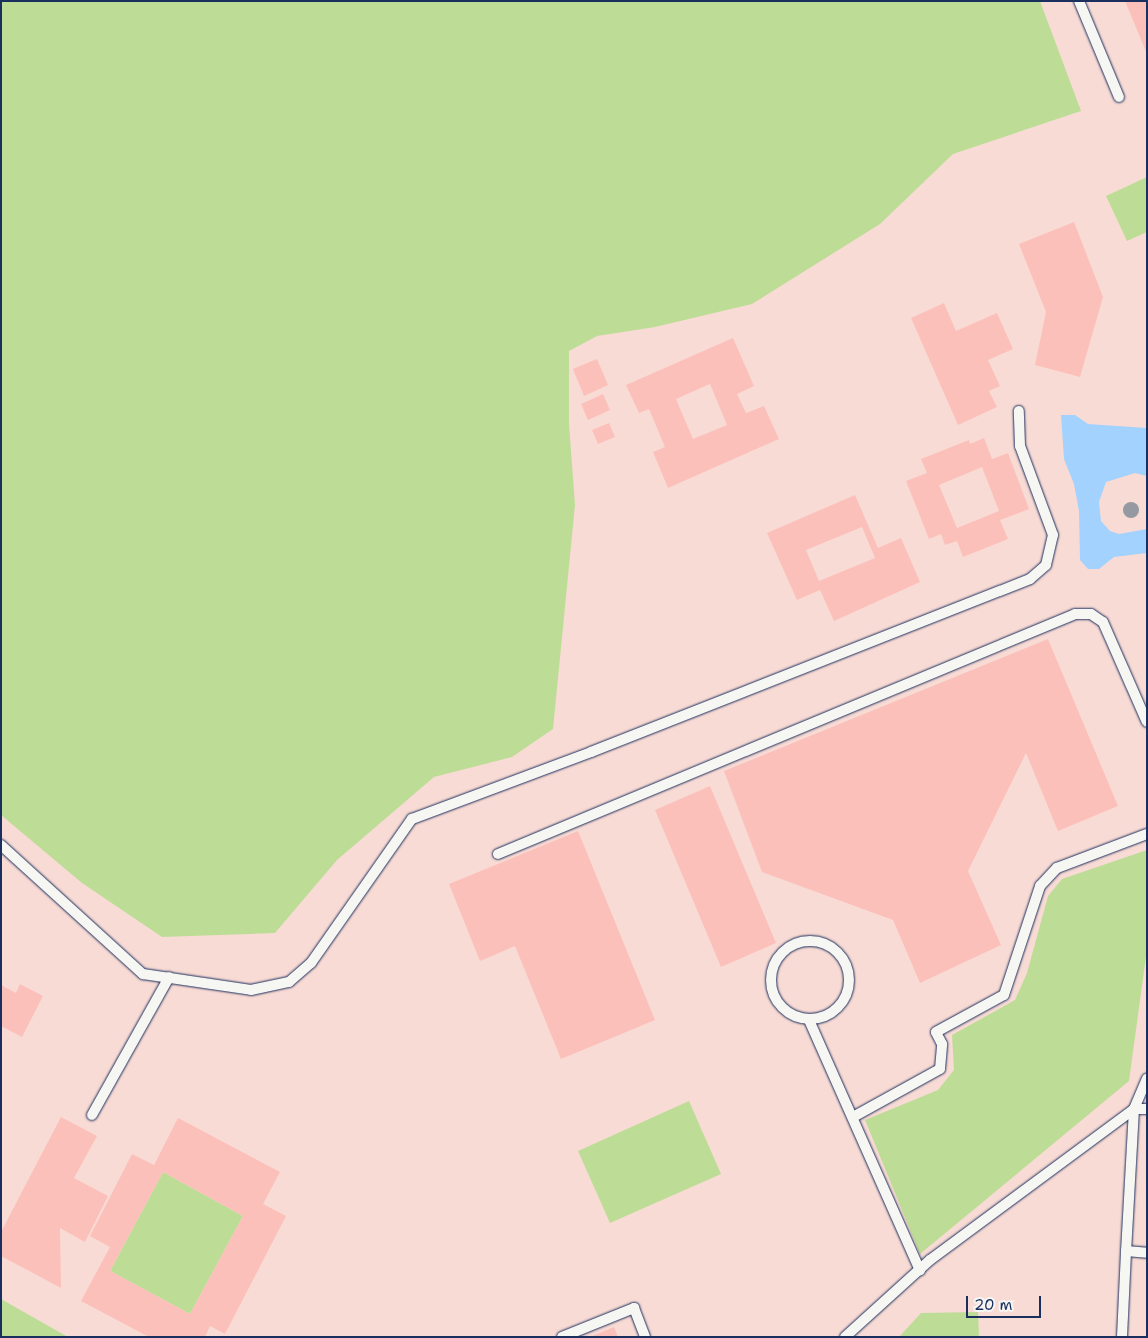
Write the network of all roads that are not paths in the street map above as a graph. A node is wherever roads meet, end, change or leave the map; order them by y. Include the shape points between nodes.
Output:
1 (1079, 1) edge
2 (1119, 97) dead end
3 (1019, 410) dead end
4 (1147, 722) edge
5 (1147, 834) edge
6 (1, 845) edge
7 (498, 854) dead end
8 (169, 977) junction
9 (809, 1020) junction
10 (1147, 1079) edge
11 (1134, 1109) junction
12 (1147, 1109) edge
13 (92, 1115) dead end
14 (853, 1117) junction
15 (1126, 1251) junction
16 (1147, 1253) edge
17 (920, 1270) junction
18 (562, 1337) edge
19 (645, 1337) edge
20 (845, 1337) edge
21 (1122, 1337) edge

1 - 2 lane
3 - 8 lane via 1020,446 1053,535 1046,565 1030,579 412,819 311,963 289,982 251,990
4 - 7 lane via 1103,622 1091,614 1075,614
5 - 14 lane via 1058,868 1040,886 1004,995 936,1032 942,1044 940,1069
6 - 8 lane via 143,974
8 - 13 lane
9 - 9 lane via 825,1017 836,1010 849,988 846,962 827,944 814,941 791,945 775,962 771,973 772,991 781,1007 790,1014
9 - 14 lane
10 - 11 lane
11 - 12 lane
11 - 15 lane
11 - 17 lane
14 - 17 lane
15 - 16 lane
15 - 21 lane
17 - 20 lane
18 - 19 lane via 634,1308

